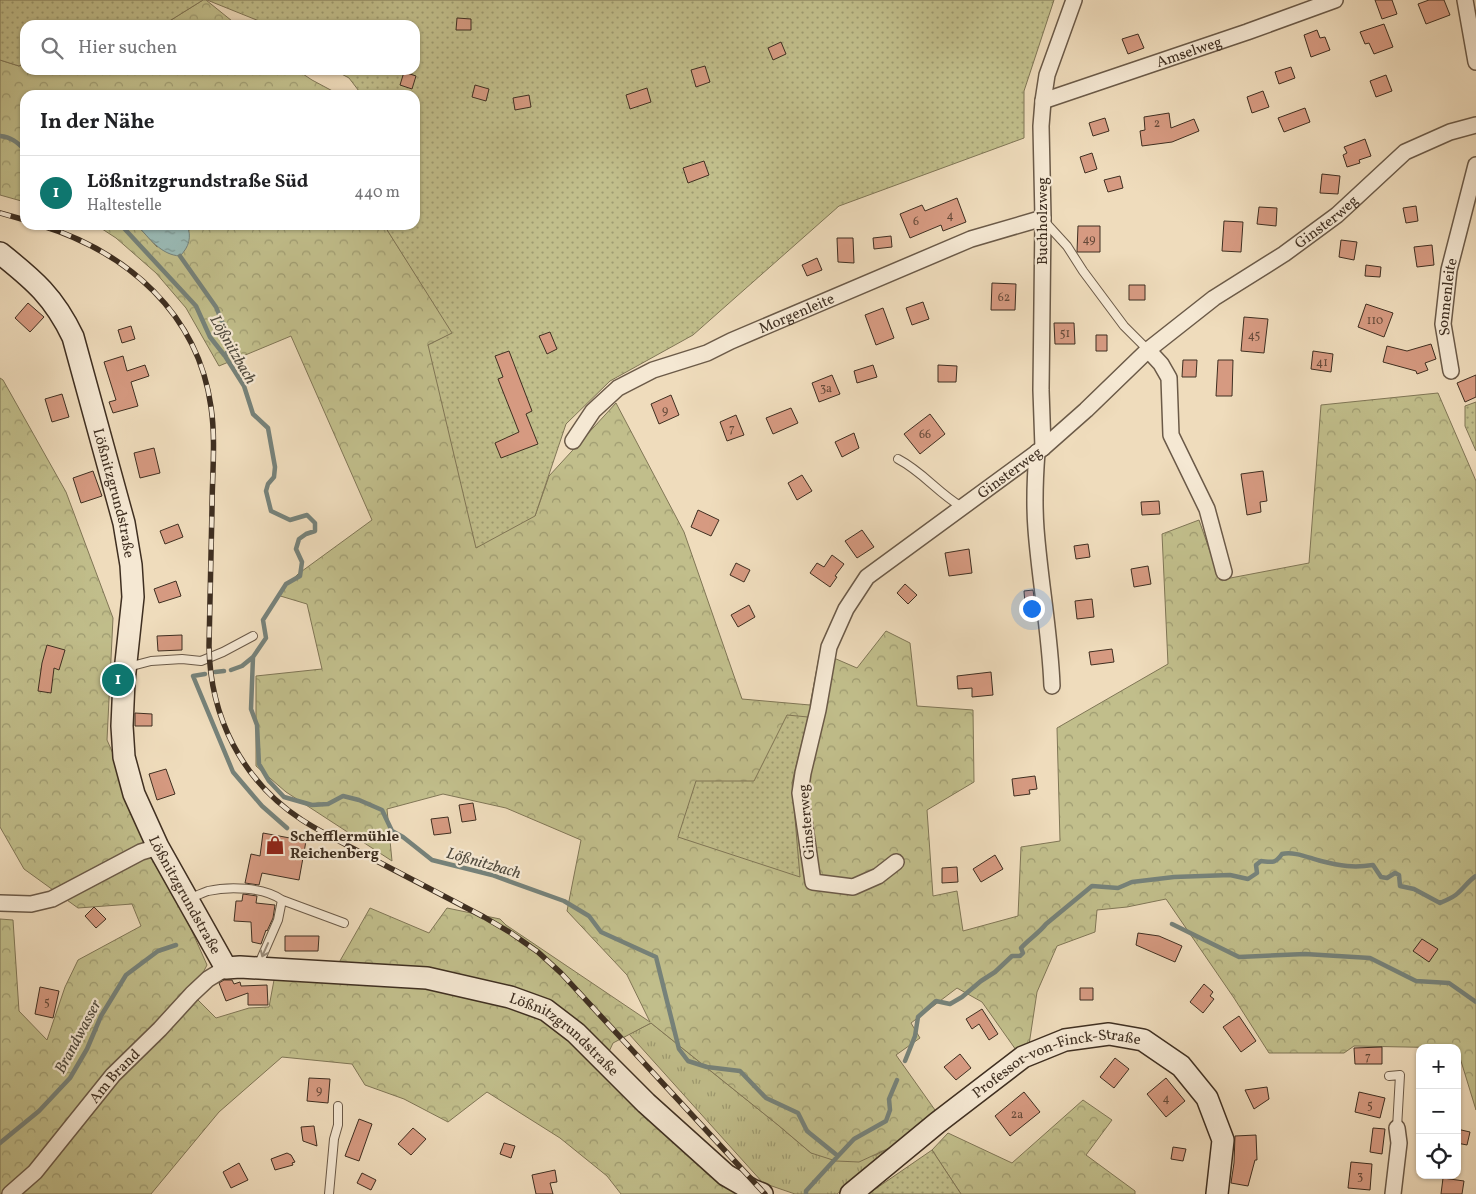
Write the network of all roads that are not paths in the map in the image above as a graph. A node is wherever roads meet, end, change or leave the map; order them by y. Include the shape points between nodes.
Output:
1 (1074, 0) edge
2 (1335, 0) edge
3 (1465, 0) edge
4 (1476, 62) edge
5 (1043, 101) junction
6 (1476, 125) edge
7 (1476, 165) edge
8 (1043, 218) junction
9 (0, 253) edge
10 (1148, 350) junction
11 (1451, 371) dead end
12 (573, 441) dead end
13 (1040, 450) junction
14 (898, 459) dead end
15 (962, 507) junction
16 (1224, 572) dead end
17 (253, 636) dead end
18 (126, 667) junction
19 (1052, 686) dead end
20 (158, 847) junction
21 (896, 862) dead end
22 (188, 899) junction
23 (282, 900) junction
24 (0, 904) edge
25 (344, 923) dead end
26 (226, 968) junction
27 (261, 969) junction
28 (1389, 1076) dead end
29 (338, 1106) dead end
30 (1397, 1128) joint
31 (10, 1194) edge
32 (330, 1194) edge
33 (762, 1194) edge
34 (851, 1194) edge
35 (1217, 1194) edge
36 (1393, 1194) edge

1 - 5 street, Buchholzweg via 1047,75
2 - 5 street, Amselweg
3 - 4 street
5 - 8 street, Buchholzweg
6 - 10 street, Ginsterweg via 1450,132 1405,152 1337,215 1284,254 1214,298
7 - 11 street, Sonnenleite via 1449,270 1443,324
8 - 10 lane via 1124,326
8 - 12 street, Morgenleite via 971,240 707,353 640,376 618,388 593,411
8 - 13 street, Buchholzweg
9 - 18 street, Lößnitzgrundstraße via 29,276 53,302 73,337 124,523 131,565 133,597
10 - 13 street, Ginsterweg
10 - 16 street via 1169,378 1171,435 1207,509
13 - 15 street, Ginsterweg
13 - 19 street, Buchholzweg via 1035,487 1036,528
14 - 15 lane
15 - 21 street, Ginsterweg via 867,577 846,609 828,647 818,710 802,773 800,793 812,882 853,887 878,876
17 - 18 lane via 201,661 151,661
18 - 20 street, Lößnitzgrundstraße via 122,726 124,757 134,794
20 - 22 street, Lößnitzgrundstraße
20 - 24 street via 141,852 52,899 31,904
22 - 23 lane via 209,891 232,889 265,891
22 - 26 street, Lößnitzgrundstraße
23 - 25 lane
23 -> 27 lane
26 - 27 street, Lößnitzgrundstraße
26 - 31 street, Am Brand via 192,994 113,1075 35,1172
27 - 33 street, Lößnitzgrundstraße via 427,978 510,997 546,1010 576,1033 646,1103 726,1175
28 - 30 lane via 1400,1075
29 - 32 lane
30 - 36 street via 1399,1143
34 - 35 street, Professor-von-Finck-Straße via 1023,1057 1065,1040 1110,1034 1143,1040 1181,1066 1207,1098 1223,1140

